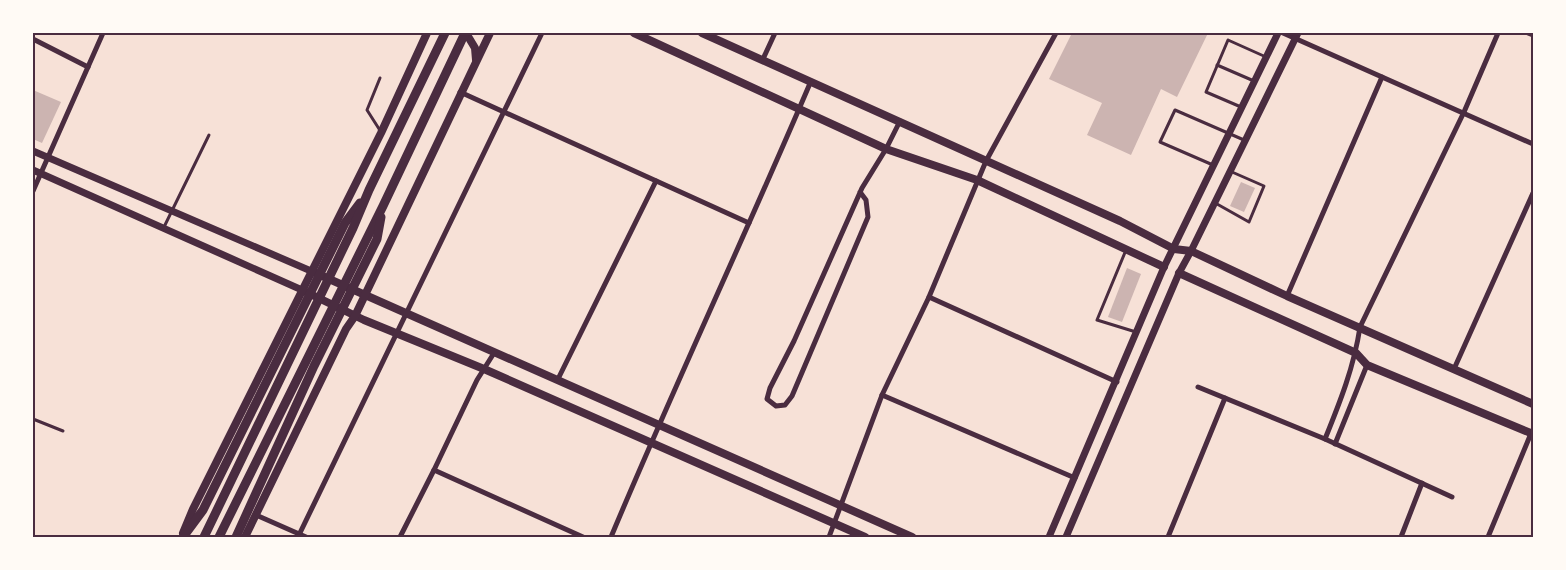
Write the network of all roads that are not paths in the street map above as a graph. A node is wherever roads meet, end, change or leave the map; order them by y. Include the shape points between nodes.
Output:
1 (104, 33) edge
2 (432, 33) edge
3 (445, 33) edge
4 (465, 33) edge
5 (490, 33) edge
6 (542, 33) edge
7 (634, 33) edge
8 (702, 33) edge
9 (775, 33) edge
10 (1056, 33) edge
11 (1278, 33) edge
12 (1283, 33) edge
13 (1498, 33) edge
14 (1528, 33) edge
15 (1533, 35) edge
16 (426, 36) edge
17 (1296, 36) edge
18 (33, 39) edge
19 (1266, 57) junction
20 (763, 59) junction
21 (477, 61) junction
22 (1217, 65) junction
23 (88, 67) junction
24 (1382, 76) junction
25 (380, 78) dead end
26 (811, 81) junction
27 (1254, 81) junction
28 (460, 92) junction
29 (1241, 107) junction
30 (799, 109) junction
31 (505, 112) junction
32 (1464, 112) junction
33 (900, 121) junction
34 (381, 133) junction
35 (1228, 134) junction
36 (209, 135) dead end
37 (1246, 140) junction
38 (1533, 144) edge
39 (886, 149) junction
40 (33, 151) edge
41 (47, 157) junction
42 (986, 161) junction
43 (1213, 165) junction
44 (33, 170) edge
45 (1230, 172) junction
46 (41, 174) junction
47 (977, 180) junction
48 (656, 181) junction
49 (369, 190) junction
50 (33, 191) edge
51 (860, 192) junction
52 (1533, 193) edge
53 (1215, 203) junction
54 (383, 206) junction
55 (173, 211) junction
56 (749, 223) junction
57 (163, 228) junction
58 (1127, 248) junction
59 (1174, 249) junction
60 (1191, 251) junction
61 (1164, 267) junction
62 (311, 271) junction
63 (1179, 273) junction
64 (302, 290) junction
65 (365, 295) junction
66 (1287, 296) junction
67 (929, 297) junction
68 (406, 314) junction
69 (355, 316) junction
70 (1360, 327) junction
71 (1137, 333) junction
72 (396, 334) junction
73 (494, 353) junction
74 (1356, 353) junction
75 (1367, 365) junction
76 (484, 369) junction
77 (1454, 369) junction
78 (558, 379) junction
79 (1117, 382) junction
80 (1198, 387) dead end
81 (882, 395) junction
82 (1225, 398) junction
83 (1533, 404) edge
84 (33, 419) edge
85 (659, 423) junction
86 (63, 432) dead end
87 (1532, 432) edge
88 (1325, 439) junction
89 (651, 442) junction
90 (1335, 444) junction
91 (434, 471) junction
92 (1075, 478) junction
93 (1422, 483) junction
94 (1452, 496) dead end
95 (842, 506) junction
96 (256, 515) junction
97 (834, 524) junction
98 (298, 535) edge
99 (182, 537) edge
100 (204, 537) edge
101 (219, 537) edge
102 (236, 537) edge
103 (245, 537) edge
104 (306, 537) edge
105 (399, 537) edge
106 (583, 537) edge
107 (611, 537) edge
108 (829, 537) edge
109 (865, 537) edge
110 (912, 537) edge
111 (1049, 537) edge
112 (1066, 537) edge
113 (1168, 537) edge
114 (1401, 537) edge
115 (1488, 537) edge

1 - 23 street
2 - 16 main road
3 - 49 highway
4 - 21 main road via 475,48
4 - 54 highway
5 - 21 main road
6 - 31 street
7 - 30 main road
8 - 20 main road
9 - 20 street
10 - 42 street
11 - 19 street
12 - 17 street
13 - 32 street
14 - 15 street
16 - 34 main road
17 - 24 street
17 - 37 street
18 - 23 street
19 - 22 lane via 1228,40
19 - 27 street
20 - 26 main road
21 - 28 main road
22 - 27 lane
22 - 29 lane via 1206,92
23 - 41 street
24 - 32 street
24 - 66 street
25 - 34 lane via 367,110
26 - 30 street
26 - 33 main road
27 - 29 street
28 - 31 street
28 - 65 main road
29 - 35 street
30 - 39 main road
30 - 56 street
31 - 48 street
31 - 68 street
32 - 38 street
32 - 70 street
33 - 39 street
33 - 42 main road
34 - 62 main road
35 - 37 lane
35 - 43 street
35 - 43 lane via 1175,110 1160,142
36 - 55 lane
37 - 45 street
39 - 47 main road
39 - 51 street
40 - 41 street
41 - 46 street
41 - 55 street
42 - 47 street
42 - 59 main road
43 - 59 street
44 - 46 street
45 - 53 street
45 - 53 lane via 1264,186 1249,222
46 - 50 street
46 - 57 street
47 - 58 main road
47 - 67 street
48 - 56 street
48 - 78 street
49 - 99 highway via 345,223 203,510
49 - 100 highway
51 - 51 street via 766,397 776,406 785,405 792,396 868,217 866,200
52 - 77 street
53 - 60 street
54 - 101 highway
54 - 102 highway via 376,240
55 - 57 lane
55 - 62 street
56 - 85 street
57 - 64 street
58 - 61 main road
58 - 71 lane via 1097,320
59 - 60 main road
59 - 61 street
60 - 63 street
60 - 66 main road
61 - 63 street
61 - 71 street
62 - 64 main road
62 - 65 main road
63 - 74 main road
63 - 112 street
64 - 69 main road
64 - 99 main road
65 - 68 main road
65 - 69 main road
66 - 70 main road
67 - 79 street
67 - 81 street
68 - 72 street
68 - 73 main road
69 - 72 main road
69 - 96 main road
70 - 74 street
70 - 77 main road
71 - 79 street
72 - 76 main road
72 - 98 street
73 - 76 street
73 - 78 main road
74 - 75 main road
74 - 88 street
75 - 87 main road
75 - 90 street
76 - 89 main road
76 - 91 street
77 - 83 main road
78 - 85 main road
79 - 92 street
80 - 82 street
81 - 92 street
81 - 95 street
82 - 88 street
82 - 113 street
84 - 86 lane
85 - 89 street
85 - 95 main road
87 - 115 street
88 - 90 street
89 - 97 main road
89 - 107 street
90 - 93 street
91 - 105 street
91 - 106 street
92 - 111 street
93 - 94 street
93 - 114 street
95 - 97 street
95 - 110 main road
96 - 98 street
96 - 103 main road
97 - 108 street
97 - 109 main road
98 - 104 street

